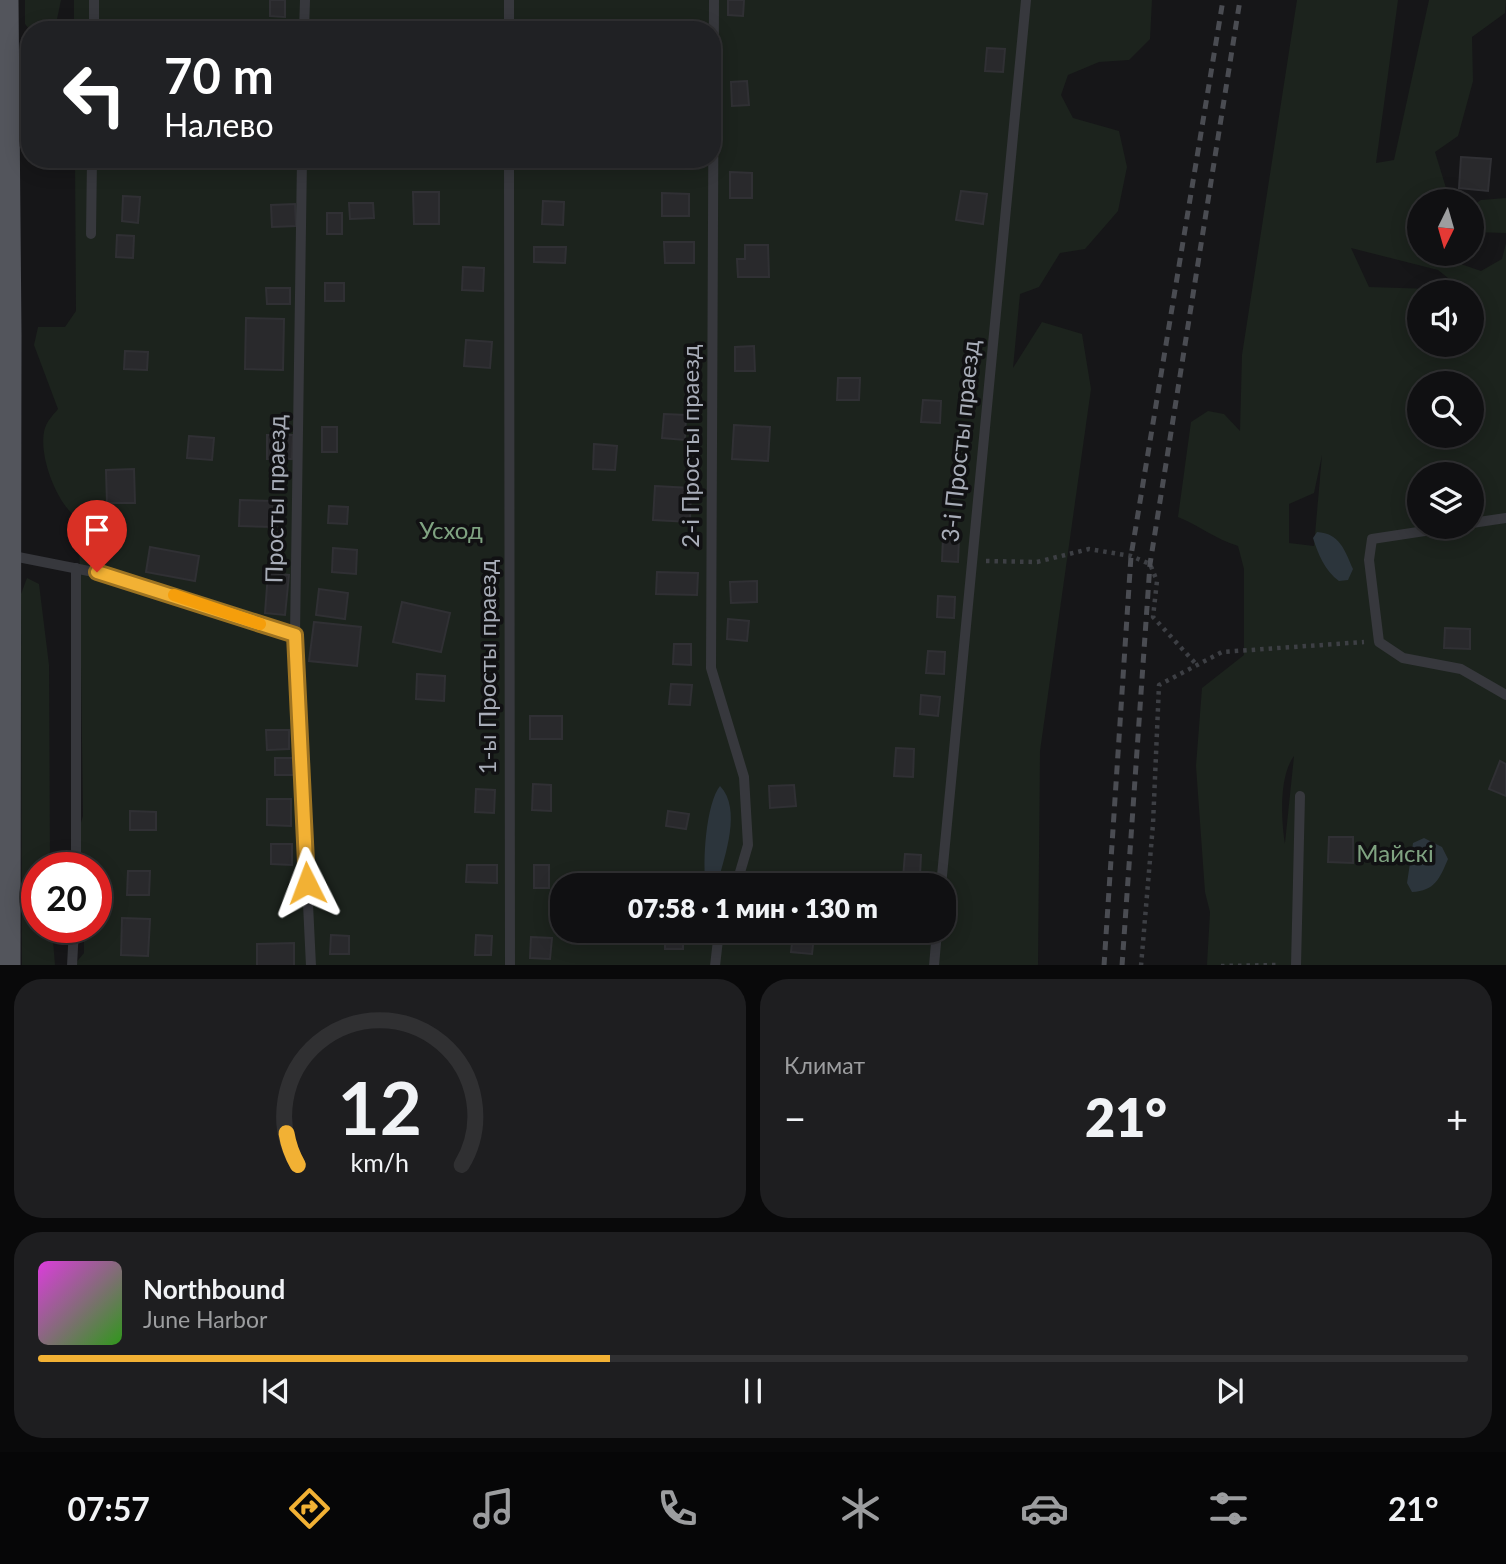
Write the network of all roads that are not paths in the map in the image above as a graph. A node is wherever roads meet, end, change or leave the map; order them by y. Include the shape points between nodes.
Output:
1 (2, 0) edge
2 (94, 0) edge
3 (305, 0) edge
4 (509, 0) edge
5 (714, 0) edge
6 (1026, 0) edge
7 (94, 21) edge
8 (304, 21) edge
9 (509, 21) edge
10 (714, 21) edge
11 (92, 168) edge
12 (302, 168) edge
13 (509, 168) edge
14 (713, 168) edge
15 (91, 234) dead end
16 (1506, 518) edge
17 (1484, 521) edge
18 (1407, 534) edge
19 (5, 554) junction
20 (76, 568) junction
21 (295, 635) junction
22 (1506, 695) edge
23 (1300, 796) dead end
24 (76, 852) edge
25 (740, 873) edge
26 (942, 873) edge
27 (73, 943) edge
28 (718, 943) edge
29 (936, 943) edge
30 (4, 965) edge
31 (72, 965) edge
32 (311, 965) edge
33 (510, 965) edge
34 (715, 965) edge
35 (934, 965) edge
36 (1298, 965) edge

1 - 19 main road
2 - 7 lane
3 - 8 lane
4 - 9 lane
5 - 10 lane, 2-і Просты праезд
6 - 26 lane, 3-і Просты праезд
11 - 15 lane
12 - 21 lane, Просты праезд
13 - 33 lane, 1-ы Просты праезд
14 - 25 lane, 2-і Просты праезд via 711,668 744,777 748,845
16 - 17 lane
18 - 22 lane via 1372,539 1369,559 1379,642 1402,658 1461,669
19 - 20 lane
19 - 30 main road
20 - 21 lane via 118,577
20 - 24 lane
21 - 32 lane, Просты праезд
23 - 36 lane
27 - 31 lane
28 - 34 lane
29 - 35 lane

